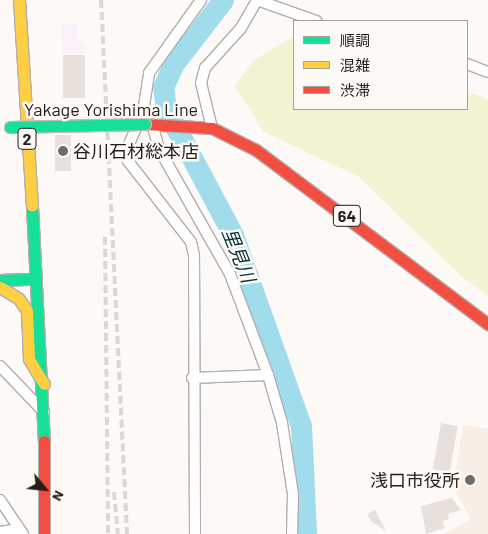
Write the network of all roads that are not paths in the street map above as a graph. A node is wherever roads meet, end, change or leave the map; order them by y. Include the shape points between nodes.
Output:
1 (19, 0) edge
2 (201, 0) edge
3 (313, 20) edge
4 (468, 64) edge
5 (488, 72) edge
6 (152, 124) junction
7 (5, 127) edge
8 (212, 128) junction
9 (35, 279) junction
10 (0, 280) edge
11 (0, 287) edge
12 (488, 324) edge
13 (0, 366) edge
14 (268, 375) junction
15 (192, 378) junction
16 (44, 385) junction
17 (46, 414) junction
18 (0, 500) edge
19 (21, 531) edge
20 (0, 532) edge
21 (44, 534) edge
22 (195, 534) edge
23 (292, 534) edge

1 - 9 main road, 2
2 - 15 street via 149,73 143,112 126,151 128,161 190,242
3 - 8 street via 258,0 241,28 204,68 201,83
4 - 5 street
6 - 7 main road, Yakage Yorishima Line / 64, bridge
6 - 8 main road, Yakage Yorishima Line / 64
6 - 14 street via 159,149 230,274
8 - 12 main road, Yakage Yorishima Line / 64 via 284,168
9 - 10 main road
9 - 16 main road, 2
11 - 16 main road via 19,299 27,311 30,358
13 - 17 street
14 - 15 street
14 - 23 street via 282,423 293,494
15 - 22 street
16 - 17 main road, 2
17 - 21 main road, 2
18 - 19 street
19 - 20 street

